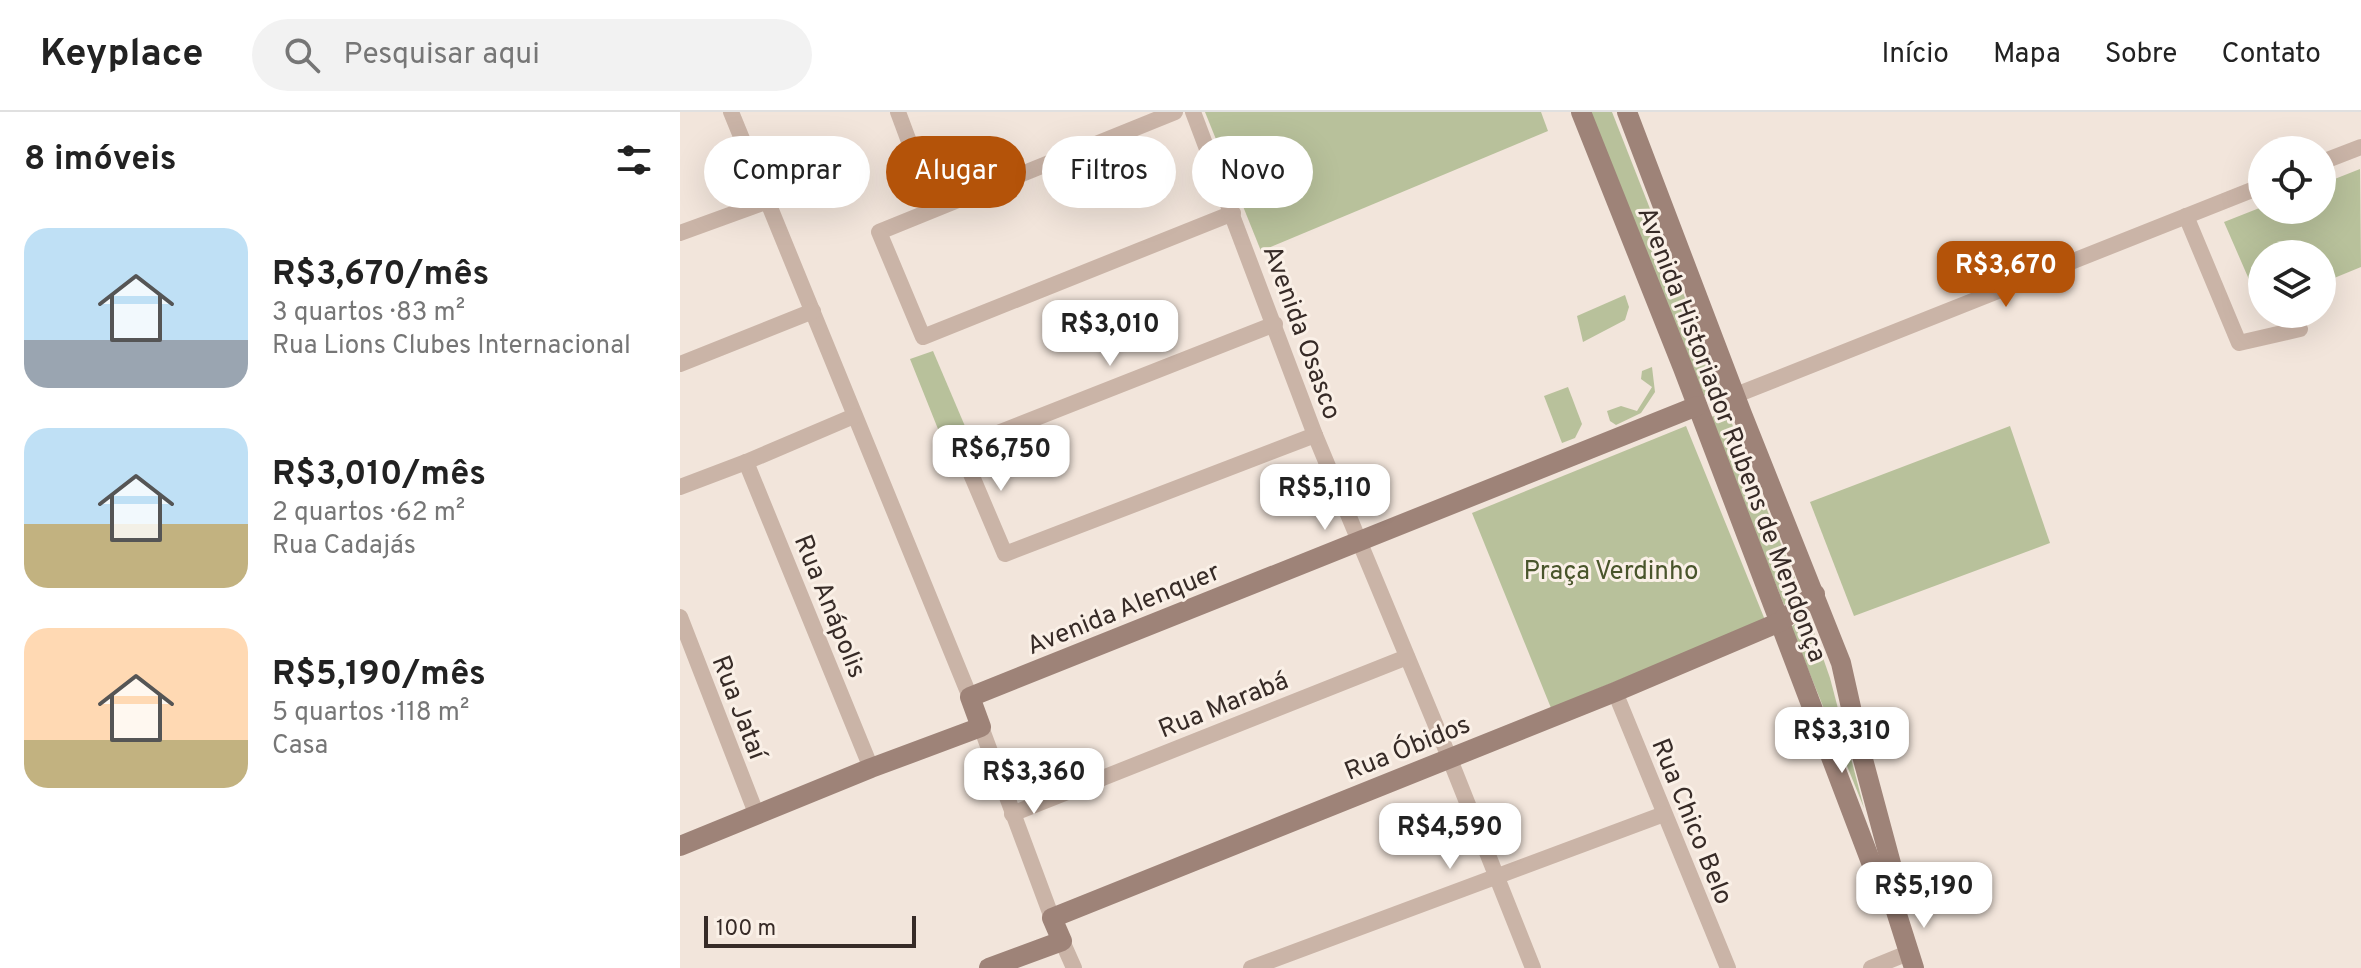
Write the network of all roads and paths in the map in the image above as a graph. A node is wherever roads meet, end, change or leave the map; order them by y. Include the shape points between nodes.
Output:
1 (731, 112) edge
2 (898, 112) edge
3 (1175, 112) edge
4 (1193, 112) edge
5 (1581, 112) edge
6 (1627, 112) edge
7 (741, 136) edge
8 (2361, 147) edge
9 (2336, 157) edge
10 (2248, 192) edge
11 (749, 208) edge
12 (771, 208) edge
13 (934, 209) junction
14 (1233, 213) junction
15 (2186, 216) junction
16 (680, 233) edge
17 (813, 311) junction
18 (1275, 324) junction
19 (2300, 329) dead end
20 (680, 364) edge
21 (1736, 395) junction
22 (1697, 406) junction
23 (854, 416) junction
24 (1315, 435) junction
25 (746, 462) junction
26 (680, 487) edge
27 (1358, 543) junction
28 (1815, 594) junction
29 (680, 617) edge
30 (1780, 622) junction
31 (1407, 657) junction
32 (1615, 692) junction
33 (970, 697) junction
34 (981, 727) junction
35 (1826, 749) junction
36 (1861, 752) junction
37 (1449, 757) junction
38 (871, 768) junction
39 (756, 813) junction
40 (1012, 814) junction
41 (1664, 814) junction
42 (680, 846) edge
43 (1496, 875) junction
44 (1894, 905) junction
45 (1052, 918) junction
46 (1062, 941) junction
47 (1911, 961) edge
48 (989, 968) edge
49 (1074, 968) edge
50 (1251, 968) edge
51 (1533, 968) edge
52 (1728, 968) edge
53 (1871, 968) edge

1 - 7 street
2 - 13 street
3 - 13 street
4 - 14 street, Avenida Osasco
5 - 22 street, Avenida Historiador Rubens de Mendonça
6 - 21 street, Avenida Historiador Rubens de Mendonça
8 - 9 street
10 - 15 street
11 - 16 street
12 - 17 street
13 - 14 street via 879,232 923,337
14 - 18 street, Avenida Osasco
15 - 19 street via 2239,343
15 - 21 street
17 - 20 street
17 - 23 street
18 - 24 street, Avenida Osasco
18 - 24 street via 960,448 1005,554
21 - 28 street, Avenida Historiador Rubens de Mendonça
22 - 27 street, Avenida Alenquer
22 - 30 street, Avenida Historiador Rubens de Mendonça
23 - 25 street
23 - 33 street
24 - 27 street, Avenida Osasco
25 - 26 street
25 - 38 street, Rua Anápolis
27 - 31 street, Avenida Osasco
27 - 33 street, Avenida Alenquer
28 - 30 street, Rua Óbidos
28 - 36 street, Avenida Historiador Rubens de Mendonça via 1841,663
29 - 39 street, Rua Jataí
30 - 32 street, Rua Óbidos
30 - 35 street, Avenida Historiador Rubens de Mendonça
31 - 37 street, Avenida Osasco
31 - 40 street, Rua Marabá
32 - 37 street, Rua Óbidos
32 - 41 street, Rua Chico Belo
33 - 34 street
34 - 38 street
34 - 40 street
35 - 36 street
35 - 44 street, Avenida Historiador Rubens de Mendonça via 1877,878
36 - 44 street, Avenida Historiador Rubens de Mendonça via 1893,871
37 - 43 street, Avenida Osasco
37 - 45 street, Rua Óbidos
38 - 39 street
39 - 42 street
40 - 45 street
41 - 43 street
41 - 52 street, Rua Chico Belo
43 - 50 street
43 - 51 street, Avenida Osasco
44 - 47 street, Avenida Historiador Rubens de Mendonça
45 - 46 street
46 - 48 street
46 - 49 street
47 - 53 street

